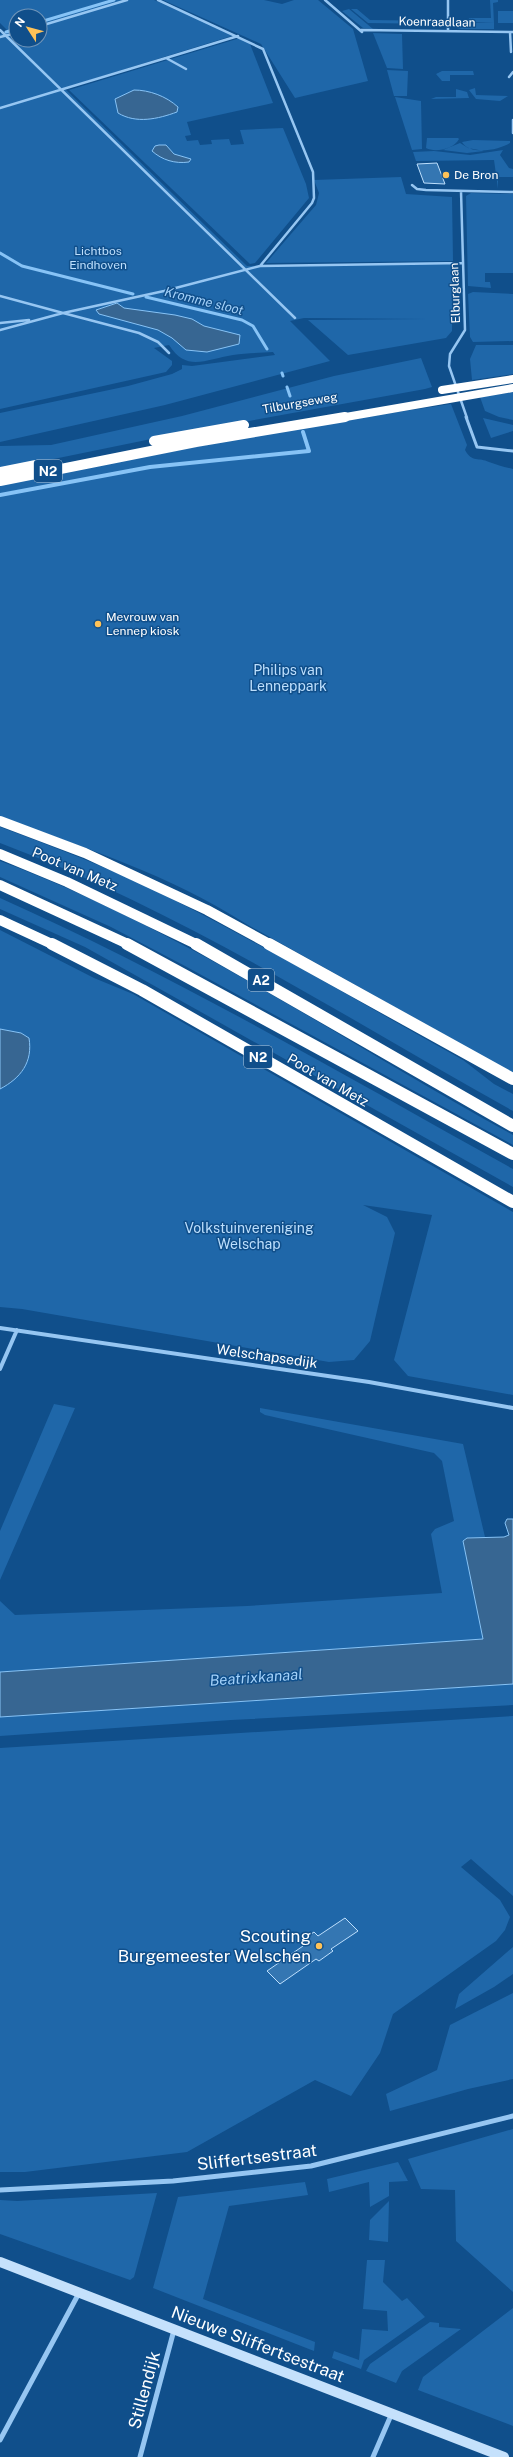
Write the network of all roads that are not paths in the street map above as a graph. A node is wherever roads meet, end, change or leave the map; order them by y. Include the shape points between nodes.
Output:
1 (127, 0) edge
2 (158, 0) edge
3 (325, 0) edge
4 (448, 0) edge
5 (48, 24) edge
6 (0, 30) edge
7 (448, 31) junction
8 (512, 32) edge
9 (6, 36) junction
10 (239, 36) junction
11 (0, 37) edge
12 (511, 52) dead end
13 (166, 58) junction
14 (186, 69) dead end
15 (513, 72) edge
16 (509, 77) dead end
17 (61, 90) junction
18 (0, 108) edge
19 (512, 120) edge
20 (513, 133) edge
21 (412, 185) dead end
22 (461, 191) junction
23 (513, 192) edge
24 (463, 263) junction
25 (260, 266) junction
26 (248, 270) junction
27 (0, 296) edge
28 (63, 313) junction
29 (45, 318) junction
30 (295, 318) dead end
31 (0, 323) edge
32 (0, 330) edge
33 (169, 353) dead end
34 (513, 379) edge
35 (492, 387) junction
36 (513, 388) edge
37 (436, 391) dead end
38 (298, 415) dead end
39 (513, 451) edge
40 (94, 457) junction
41 (0, 472) edge
42 (0, 481) edge
43 (0, 821) edge
44 (0, 854) edge
45 (0, 885) edge
46 (0, 920) edge
47 (513, 1079) edge
48 (513, 1126) edge
49 (513, 1154) edge
50 (513, 1202) edge
51 (0, 1328) edge
52 (17, 1330) junction
53 (0, 1369) edge
54 (513, 1408) edge
55 (513, 2116) edge
56 (0, 2190) edge
57 (0, 2262) edge
58 (79, 2293) junction
59 (174, 2330) junction
60 (392, 2413) junction
61 (0, 2440) edge
62 (140, 2457) edge
63 (373, 2457) edge
64 (504, 2457) edge

1 - 5 street
2 - 10 street
3 - 7 street, Koenraadlaan via 361,31
4 - 7 street
6 - 9 street
7 - 8 street, Koenraadlaan
8 - 12 street
9 - 11 street
9 - 17 street
10 - 13 street
10 - 25 street via 263,49 313,172 312,203
13 - 14 street
13 - 17 street
15 - 16 street
17 - 18 street
17 - 26 street
19 - 20 street
21 - 22 street via 417,189
22 - 23 street
22 - 24 street, Elburglaan
24 - 25 street
24 - 39 street, Elburglaan via 465,330 450,354 449,366 477,447
25 - 26 street
26 - 28 street
26 - 30 street
27 - 28 street
28 - 29 street
28 - 33 street via 139,333 158,342
29 - 31 street
29 - 32 street
34 - 35 highway, Tilburgseweg
35 - 36 highway, Tilburgseweg
35 - 37 highway, Tilburgseweg
35 - 40 highway, Tilburgseweg via 431,400
38 - 40 highway, Tilburgseweg
40 - 41 highway, N2
40 - 42 highway, N2
43 - 47 highway, Poot van Metz via 85,853 177,894
44 - 48 highway, Poot van Metz / A2 via 132,911 202,946
45 - 49 highway, Poot van Metz / A2 via 142,950
46 - 50 highway, Poot van Metz / N2 via 142,990
51 - 52 street, Welschapsedijk
52 - 53 street
52 - 54 street, Welschapsedijk via 369,1382
55 - 56 street, Sliffertsestraat via 311,2166 173,2181
57 - 58 street, Nieuwe Sliffertsestraat
58 - 59 street, Nieuwe Sliffertsestraat
58 - 61 street
59 - 60 street, Nieuwe Sliffertsestraat
59 - 62 street, Stillendijk
60 - 63 street
60 - 64 street, Nieuwe Sliffertsestraat

